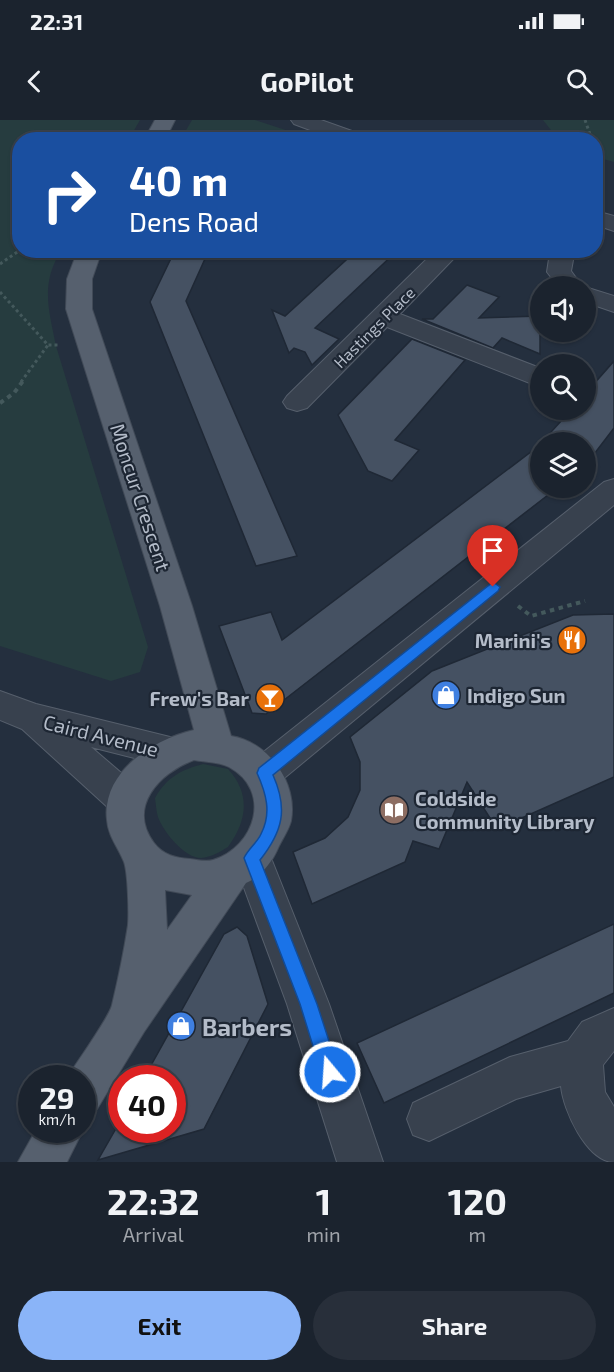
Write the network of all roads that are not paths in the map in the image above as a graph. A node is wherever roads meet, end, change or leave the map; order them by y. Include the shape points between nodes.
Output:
1 (301, 120) edge
2 (336, 132) edge
3 (85, 258) edge
4 (442, 258) edge
5 (562, 258) edge
6 (562, 276) edge
7 (385, 317) junction
8 (530, 374) edge
9 (297, 402) dead end
10 (614, 489) edge
11 (0, 705) edge
12 (33, 718) junction
13 (216, 745) junction
14 (170, 752) junction
15 (264, 773) junction
16 (127, 801) junction
17 (144, 859) junction
18 (242, 865) junction
19 (129, 1017) junction
20 (614, 1029) edge
21 (581, 1059) junction
22 (96, 1071) edge
23 (429, 1119) dead end
24 (53, 1143) edge
25 (614, 1143) edge
26 (41, 1162) edge
27 (360, 1162) edge

1 - 2 street
3 - 13 main road, Moncur Crescent via 81,265 79,309 176,606
4 - 7 street, Hastings Place
5 - 6 street via 559,272
7 - 8 street
7 - 9 street, Hastings Place
10 - 15 street
11 - 12 street, Caird Avenue
12 - 14 street, Caird Avenue
12 - 16 street, Caird Avenue
13 - 14 main road via 193,745
13 - 15 main road via 235,750
14 - 16 main road via 151,764 136,781
15 - 18 main road via 274,793 275,816 268,838
16 - 17 main road via 131,842
17 - 18 main road via 162,872 184,878 208,878
17 - 19 main road via 148,923
18 - 19 main road
18 - 27 street via 308,1004
19 - 22 main road
20 - 21 street via 597,1037
21 - 23 street via 510,1079
21 - 25 street via 584,1098
24 - 26 main road

